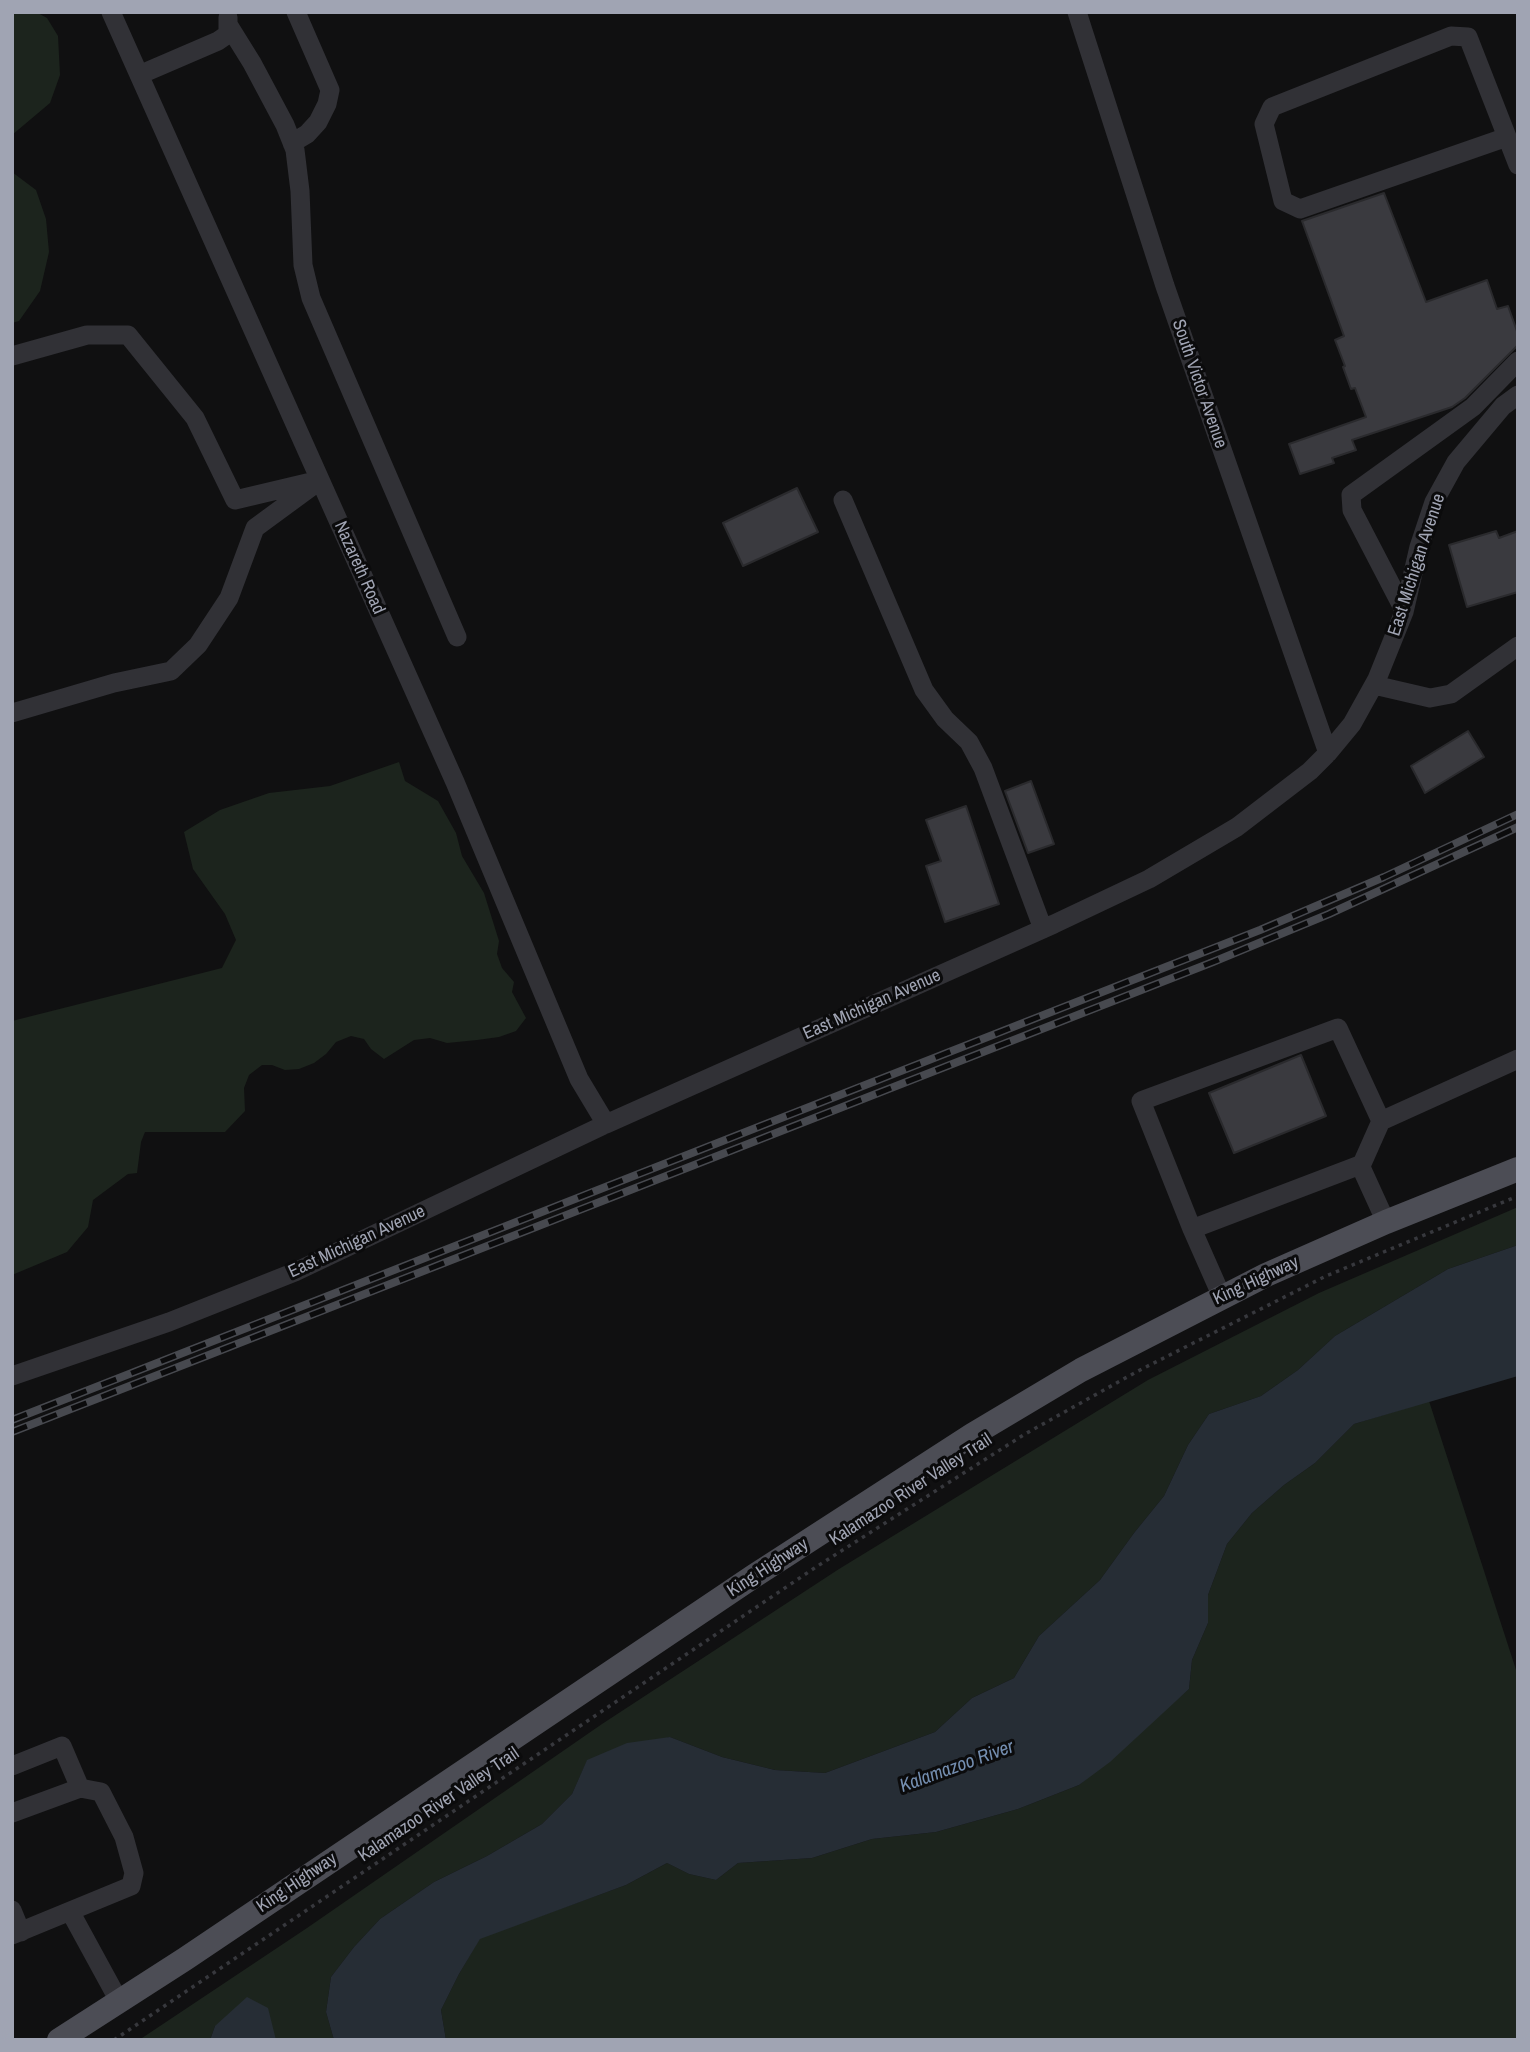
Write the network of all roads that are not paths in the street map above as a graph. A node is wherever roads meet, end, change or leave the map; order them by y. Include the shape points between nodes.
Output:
1 (111, 12) edge
2 (296, 12) edge
3 (1077, 12) edge
4 (228, 19) edge
5 (139, 75) junction
6 (1507, 137) junction
7 (292, 143) junction
8 (1518, 165) edge
9 (12, 356) edge
10 (1518, 361) edge
11 (1518, 395) edge
12 (319, 481) junction
13 (843, 500) dead end
14 (1404, 610) junction
15 (457, 637) dead end
16 (1518, 646) edge
17 (1374, 685) junction
18 (12, 713) edge
19 (1328, 753) junction
20 (1043, 929) junction
21 (1518, 1059) edge
22 (1381, 1121) junction
23 (606, 1124) junction
24 (1361, 1167) junction
25 (1518, 1168) edge
26 (1386, 1222) junction
27 (1192, 1229) junction
28 (1222, 1297) junction
29 (12, 1376) edge
30 (12, 1766) edge
31 (80, 1788) junction
32 (12, 1813) edge
33 (12, 1910) edge
34 (71, 1913) junction
35 (17, 1934) edge
36 (119, 2001) junction
37 (59, 2040) edge

1 - 5 street, Nazareth Road
2 - 7 street via 330,90 318,122
3 - 19 street, South Victor Avenue via 1165,286
4 - 5 street via 228,34 218,41
4 - 7 street
5 - 12 street, Nazareth Road
6 - 6 street via 1468,37 1451,36 1272,107 1264,124 1283,201 1300,209
6 - 8 street
7 - 15 street via 300,191 303,265 311,298
9 - 12 street via 87,335 128,335 195,418 235,500
10 - 14 street via 1473,407 1351,495 1352,510
11 - 14 street, East Michigan Avenue via 1503,406 1456,462 1434,502
12 - 18 street via 255,528 229,597 198,645 170,671
12 - 23 street, Nazareth Road via 455,782 579,1079
13 - 20 street via 924,690 969,741 983,768
14 - 17 street, East Michigan Avenue
16 - 17 street via 1451,694 1430,698
17 - 19 street, East Michigan Avenue via 1352,724
19 - 20 street, East Michigan Avenue via 1237,827 1149,879
20 - 23 street, East Michigan Avenue
21 - 22 street
22 - 24 street
22 - 27 street via 1338,1028 1141,1101
23 - 29 street, East Michigan Avenue via 295,1272
24 - 26 street
24 - 27 street
25 - 26 main road, King Highway
26 - 28 main road, King Highway
27 - 28 street
28 - 36 main road, King Highway via 1081,1370 949,1450
30 - 31 street via 62,1745
31 - 32 street
31 - 34 street via 101,1792 124,1837 134,1873 131,1886
33 - 35 street
34 - 35 street
34 - 36 street
36 - 37 main road, King Highway

